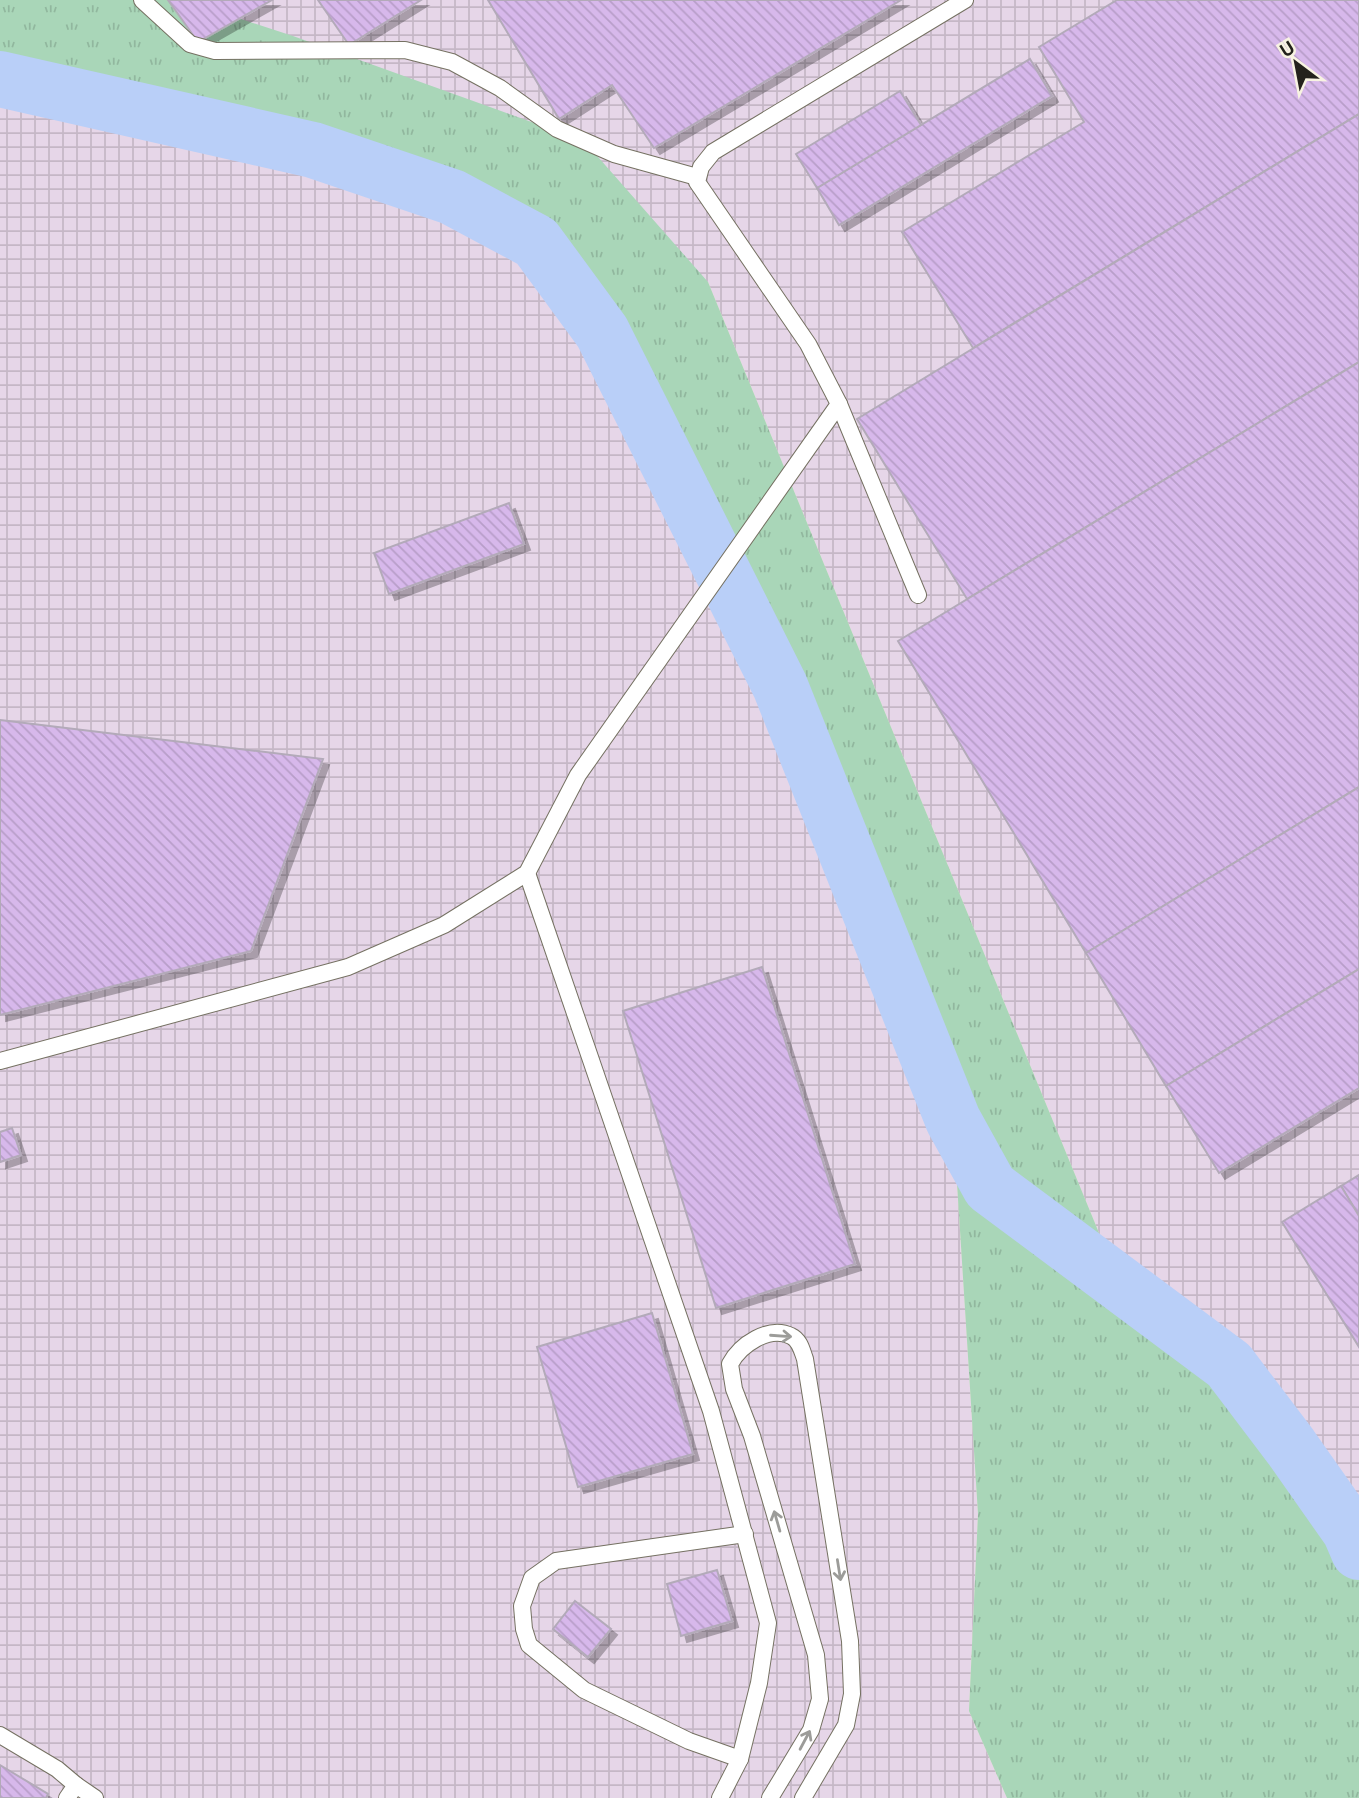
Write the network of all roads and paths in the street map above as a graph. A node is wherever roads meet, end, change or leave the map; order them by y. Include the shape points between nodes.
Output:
1 (142, 0) edge
2 (965, 0) edge
3 (697, 177) junction
4 (839, 404) junction
5 (918, 595) dead end
6 (527, 873) junction
7 (0, 1061) edge
8 (745, 1534) junction
9 (0, 1735) edge
10 (740, 1759) junction
11 (71, 1791) edge
12 (95, 1798) edge
13 (720, 1798) edge
14 (770, 1798) edge
15 (803, 1798) edge

1 - 3 lane via 190,44 215,51 405,50 452,62 500,88 557,129 614,154
2 - 3 lane via 713,152
3 - 4 lane via 808,344
4 - 5 lane
4 - 6 lane via 578,775
6 - 7 lane via 444,925 348,967
6 - 8 lane via 711,1411
8 - 10 lane via 768,1623
8 - 10 lane via 556,1561 532,1578 522,1606 529,1645 584,1690 689,1741
9 - 11 lane via 57,1769
10 - 13 lane
11 - 12 lane
14 -> 15 lane via 811,1730 820,1699 816,1655 730,1364 747,1344 778,1334 799,1341 805,1359 850,1641 852,1695 846,1725

